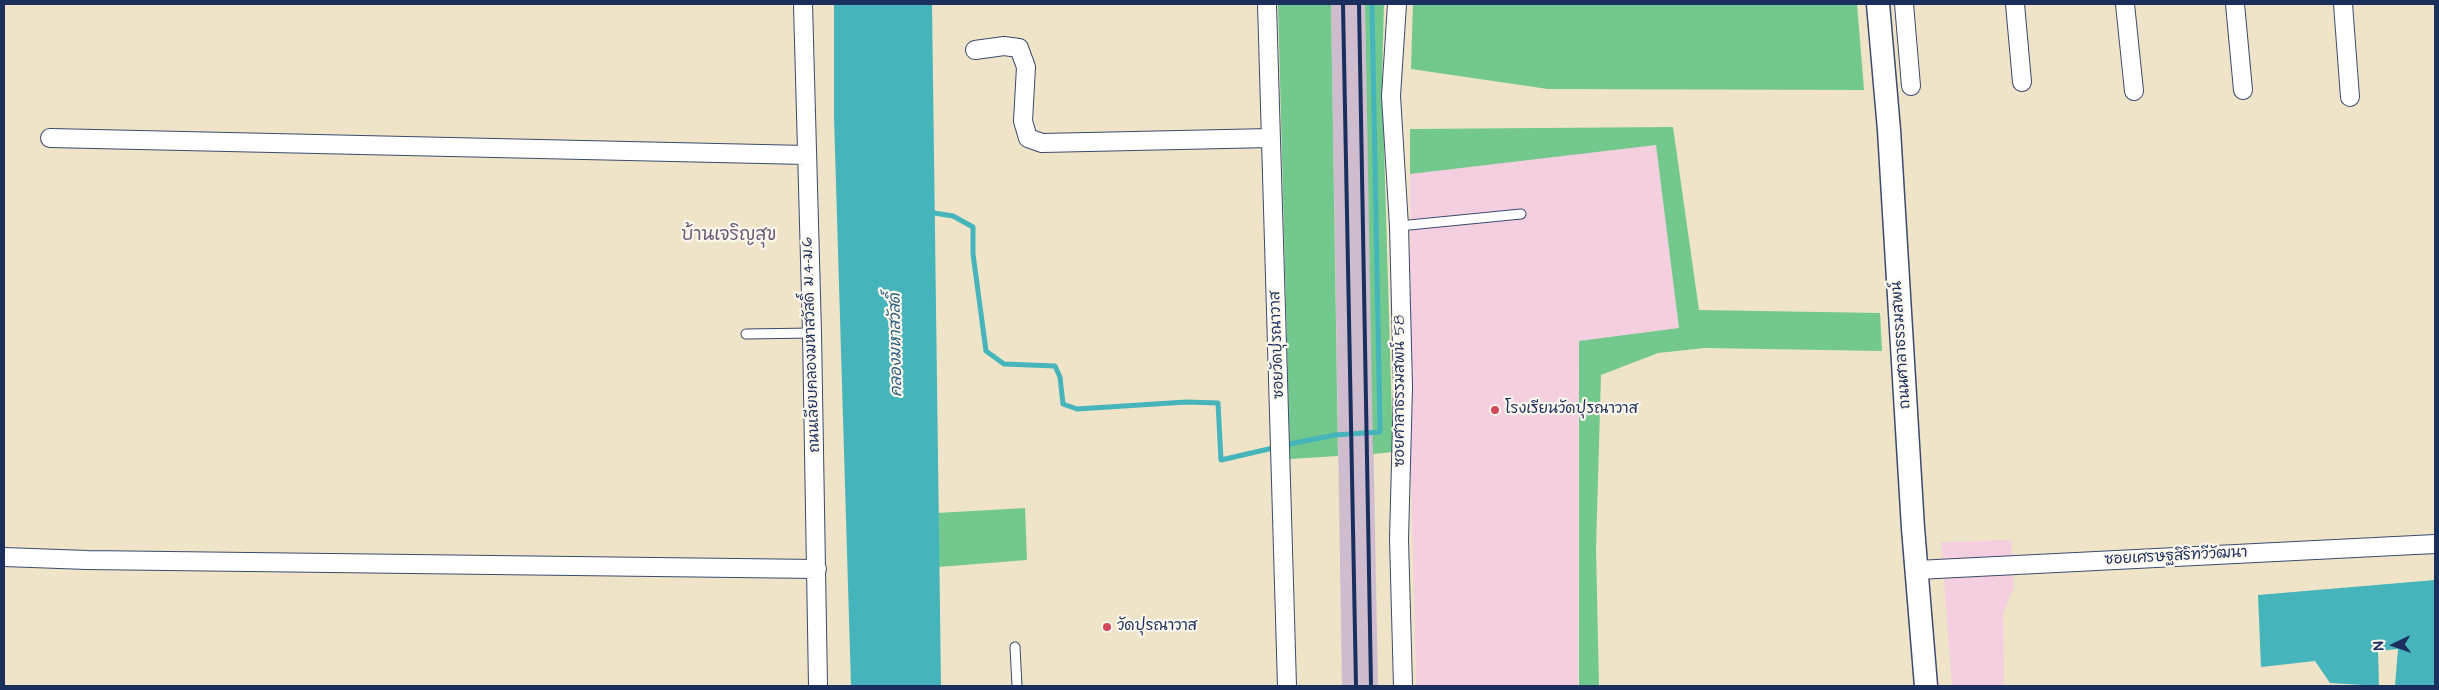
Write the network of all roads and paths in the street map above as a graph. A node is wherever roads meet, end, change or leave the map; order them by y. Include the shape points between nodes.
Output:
1 (803, 4) edge
2 (1268, 4) edge
3 (1397, 4) edge
4 (1878, 4) edge
5 (1904, 4) edge
6 (2015, 4) edge
7 (2125, 4) edge
8 (2235, 4) edge
9 (2342, 4) edge
10 (975, 50) dead end
11 (2022, 82) dead end
12 (1912, 86) dead end
13 (2244, 90) dead end
14 (2134, 91) dead end
15 (2350, 97) dead end
16 (50, 138) dead end
17 (1271, 138) junction
18 (806, 155) junction
19 (1521, 214) dead end
20 (1399, 226) junction
21 (812, 333) junction
22 (746, 334) dead end
23 (2435, 544) edge
24 (4, 557) edge
25 (817, 569) junction
26 (1916, 570) junction
27 (1015, 647) dead end
28 (818, 686) edge
29 (1017, 686) edge
30 (1288, 686) edge
31 (1403, 686) edge
32 (1926, 686) edge

1 - 18 street, ถนนเลียบคลองมหาสวัสดิ์ ม.4-ม.6
2 - 17 street, ซอยวัดปุรณาวาส
3 - 20 street, ซอยศาลาธรรมสพน์ 58 via 1391,96
4 - 26 street, ถนนศาลาธรรมสพน์ via 1889,130
5 - 12 street
6 - 11 street
7 - 14 street
8 - 13 street
9 - 15 street
10 - 17 street via 1004,46 1020,48 1026,67 1023,121 1028,138 1042,143
16 - 18 street
17 - 30 street, ซอยวัดปุรณาวาส
18 - 21 street, ถนนเลียบคลองมหาสวัสดิ์ ม.4-ม.6
19 - 20 lane
20 - 31 street, ซอยศาลาธรรมสพน์ 58 via 1403,387 1399,539
21 - 22 lane
21 - 25 street, ถนนเลียบคลองมหาสวัสดิ์ ม.4-ม.6
23 - 26 street, ซอยเศรษฐสิริทวีวัฒนา
24 - 25 street
25 - 28 street, ถนนเลียบคลองมหาสวัสดิ์ ม.4-ม.6
26 - 32 street, ถนนศาลาธรรมสพน์
27 - 29 lane

